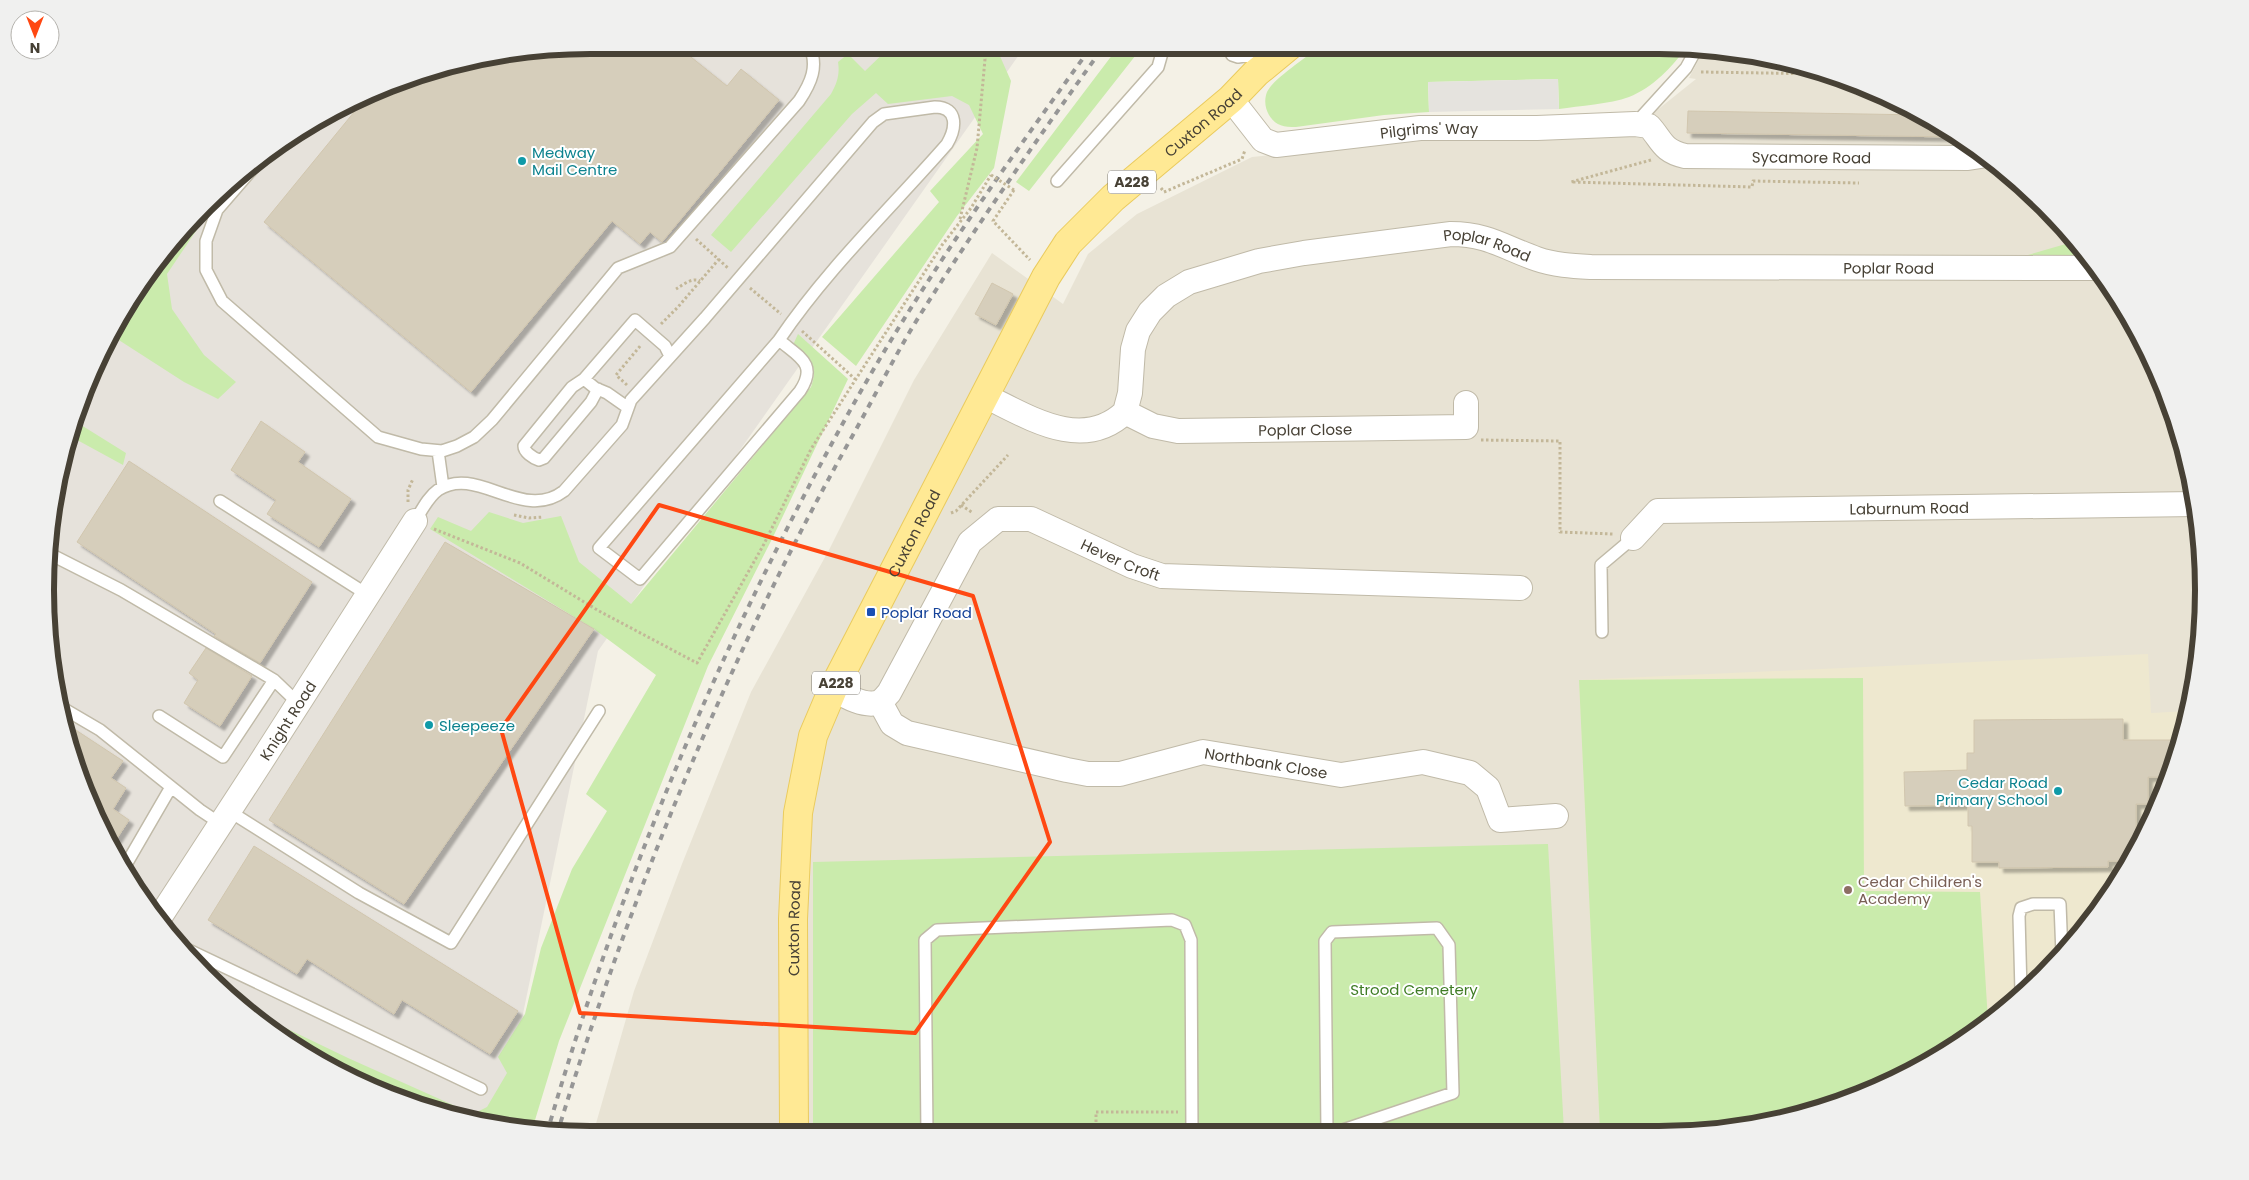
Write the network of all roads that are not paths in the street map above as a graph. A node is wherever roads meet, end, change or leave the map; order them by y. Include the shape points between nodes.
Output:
1 (813, 54) edge
2 (1162, 54) edge
3 (1232, 54) edge
4 (1283, 54) edge
5 (1693, 55) edge
6 (1252, 58) edge
7 (1230, 99) junction
8 (1642, 125) junction
9 (1974, 157) edge
10 (1057, 182) dead end
11 (239, 185) edge
12 (2087, 268) edge
13 (779, 340) junction
14 (670, 356) junction
15 (584, 379) junction
16 (598, 389) junction
17 (985, 396) junction
18 (1466, 402) dead end
19 (627, 407) junction
20 (1124, 412) junction
21 (438, 451) junction
22 (444, 487) junction
23 (220, 501) dead end
24 (2188, 504) edge
25 (415, 521) joint
26 (1633, 538) joint
27 (55, 557) edge
28 (1520, 588) dead end
29 (368, 595) junction
30 (1602, 632) dead end
31 (274, 680) junction
32 (833, 690) junction
33 (880, 702) junction
34 (298, 703) junction
35 (68, 711) edge
36 (599, 711) dead end
37 (159, 716) dead end
38 (171, 787) junction
39 (1556, 816) dead end
40 (225, 818) junction
41 (128, 861) edge
42 (163, 913) edge
43 (2062, 944) edge
44 (196, 954) edge
45 (2021, 985) edge
46 (481, 1089) dead end
47 (794, 1126) edge
48 (927, 1126) edge
49 (1192, 1126) edge
50 (1328, 1126) edge
51 (1357, 1126) edge

1 - 21 lane via 812,82 799,101 670,247 618,268 492,420 474,437
2 - 10 lane via 1158,67
3 - 6 lane
4 - 6 main road, Cuxton Road / A228
5 - 8 lane
6 - 7 main road, Cuxton Road / A228
7 - 8 street, Pilgrims' Way via 1264,140 1276,145 1420,128
7 - 17 main road, Cuxton Road / A228 via 1113,198 1068,243 1046,277
8 - 9 street, Sycamore Road via 1668,149 1685,156
11 - 21 lane via 217,210 206,241 206,270 222,301 378,437
12 - 20 street, Poplar Road via 1591,267 1537,259 1469,234 1304,253 1215,273 1189,282 1166,296 1138,331 1133,349 1130,393
13 - 13 lane via 599,548 640,579 808,380 808,368
13 - 14 lane via 860,240 947,144 955,127 948,112 935,107 876,118
14 - 15 lane via 665,346 635,320
14 - 19 lane
15 - 16 lane
15 - 16 lane via 572,388 524,446 534,458 544,458
16 - 19 lane
17 - 20 street via 1064,431 1100,426
17 - 32 main road, Cuxton Road / A228
18 - 20 street, Poplar Close via 1466,427 1178,431 1153,426
19 - 22 lane via 622,425 568,488 552,498 530,502 469,484
21 - 22 lane
22 - 25 lane via 432,496
23 - 29 lane
24 - 26 street, Laburnum Road via 1658,511
25 - 29 street, Knight Road
26 - 30 lane via 1601,565
27 - 31 lane via 121,590
28 - 33 street, Hever Croft via 1162,576 1132,566 1031,519 998,519 970,542 889,693
29 - 34 street, Knight Road
31 - 34 lane
31 - 37 lane via 223,756
32 - 33 street via 858,701
32 - 47 main road, Cuxton Road / A228 via 813,736 798,813 793,919
33 - 39 street, Northbank Close via 892,724 907,733 1088,774 1120,774 1203,752 1341,775 1423,762 1470,773 1488,788 1500,820
34 - 40 street, Knight Road
35 - 38 lane via 100,730
36 - 40 lane via 452,943
38 - 40 lane
38 - 41 lane
40 - 42 street, Knight Road
43 - 45 lane via 2060,904 2033,904 2021,908
44 - 46 lane
48 - 49 lane via 925,940 937,930 1172,920 1185,925 1191,940
50 - 51 lane via 1325,941 1332,932 1437,928 1449,945 1453,1092

